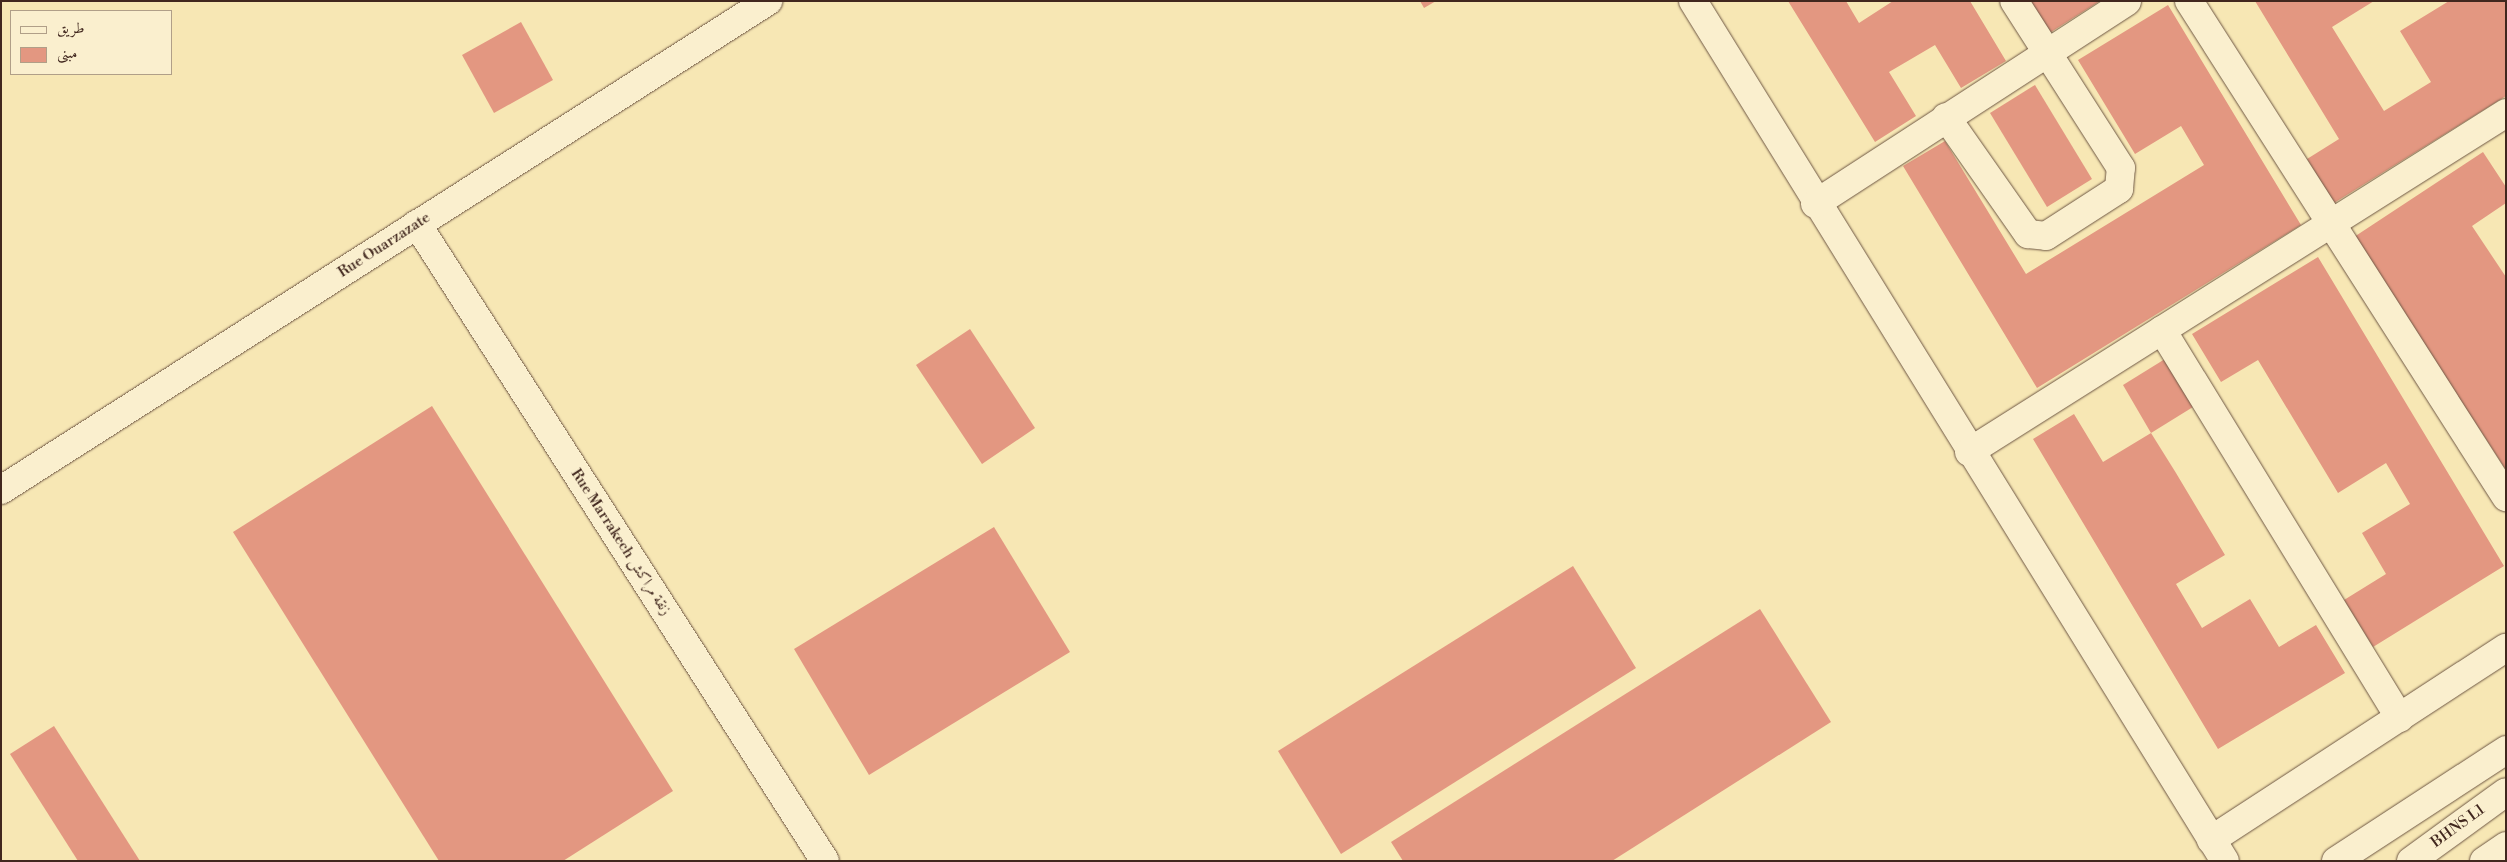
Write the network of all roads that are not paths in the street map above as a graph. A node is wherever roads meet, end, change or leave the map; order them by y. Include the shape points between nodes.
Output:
1 (768, 1) edge
2 (1693, 1) edge
3 (2014, 1) edge
4 (2127, 1) edge
5 (2189, 1) edge
6 (2047, 53) junction
7 (1946, 116) junction
8 (2502, 124) edge
9 (1815, 204) junction
10 (2332, 223) junction
11 (417, 224) junction
12 (2162, 330) junction
13 (1969, 452) junction
14 (1, 490) edge
15 (2506, 497) edge
16 (2506, 648) edge
17 (2400, 718) junction
18 (2506, 750) edge
19 (2506, 792) edge
20 (2506, 807) edge
21 (2218, 850) edge
22 (825, 861) edge
23 (2336, 861) edge
24 (2411, 861) edge
25 (2432, 861) edge

1 - 11 street, Rue Ouarzazate
2 - 9 street
3 - 6 street
4 - 6 street
5 - 10 street
6 - 7 street
6 - 7 street via 2121,168 2119,189 2046,236 2028,234
7 - 9 street
8 - 10 street
9 - 13 street
10 - 12 street
10 - 15 street
11 - 14 street, Rue Ouarzazate
11 - 22 street, Rue Marrakech زنقة مراكش
12 - 13 street
12 - 17 street
13 - 21 street
16 - 17 street
17 - 21 street
18 - 23 street
19 - 24 street, BHNS L1
20 - 25 street, BHNS L1

